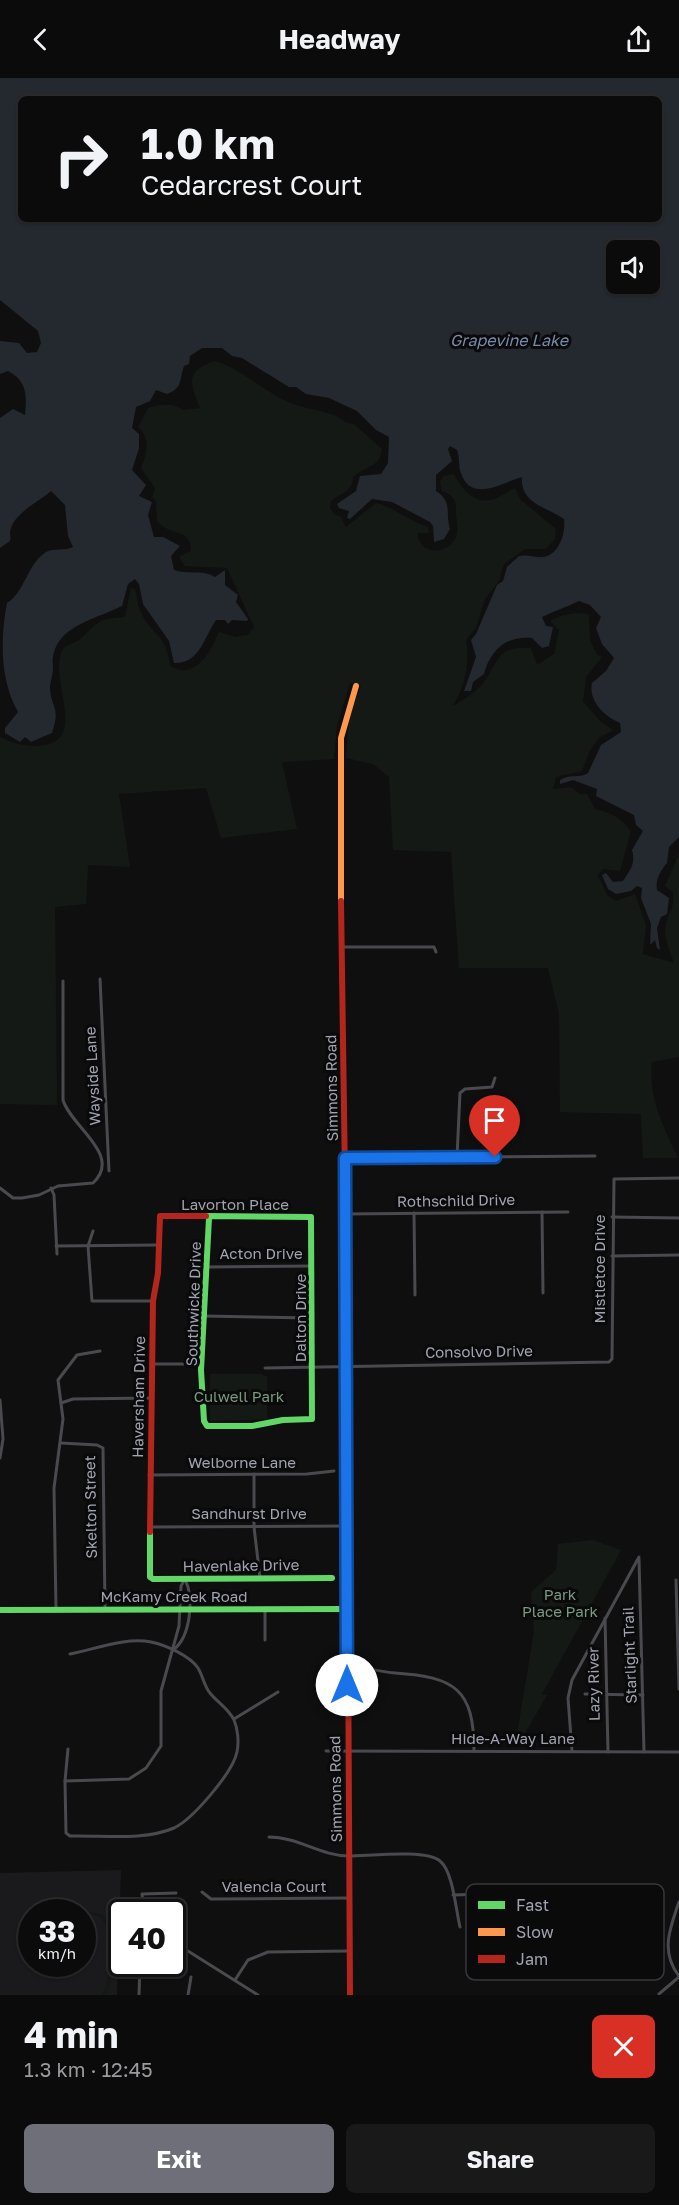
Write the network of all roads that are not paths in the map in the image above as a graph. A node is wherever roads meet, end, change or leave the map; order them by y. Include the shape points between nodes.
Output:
1 (356, 686) dead end
2 (342, 947) junction
3 (436, 951) dead end
4 (100, 979) dead end
5 (63, 981) dead end
6 (495, 1078) dead end
7 (595, 1156) dead end
8 (457, 1157) junction
9 (345, 1158) junction
10 (110, 1171) dead end
11 (679, 1178) edge
12 (0, 1188) edge
13 (51, 1188) junction
14 (542, 1212) junction
15 (568, 1212) dead end
16 (414, 1213) junction
17 (344, 1214) junction
18 (160, 1216) joint
19 (311, 1217) joint
20 (612, 1217) junction
21 (209, 1218) junction
22 (679, 1218) edge
23 (93, 1231) dead end
24 (158, 1245) junction
25 (56, 1246) junction
26 (88, 1246) junction
27 (57, 1254) dead end
28 (679, 1255) edge
29 (612, 1256) junction
30 (312, 1266) junction
31 (209, 1267) junction
32 (543, 1293) dead end
33 (415, 1295) dead end
34 (153, 1301) junction
35 (204, 1316) junction
36 (312, 1318) junction
37 (100, 1351) dead end
38 (612, 1359) joint
39 (152, 1364) junction
40 (204, 1364) junction
41 (346, 1366) junction
42 (313, 1367) junction
43 (265, 1368) dead end
44 (153, 1398) junction
45 (0, 1400) edge
46 (60, 1403) junction
47 (312, 1419) joint
48 (61, 1443) junction
49 (0, 1458) edge
50 (333, 1471) dead end
51 (254, 1474) junction
52 (149, 1475) junction
53 (347, 1526) junction
54 (150, 1527) junction
55 (254, 1527) junction
56 (260, 1578) junction
57 (332, 1578) dead end
58 (151, 1579) joint
59 (184, 1579) junction
60 (676, 1580) dead end
61 (105, 1609) junction
62 (347, 1609) junction
63 (0, 1610) edge
64 (56, 1610) junction
65 (185, 1610) junction
66 (265, 1610) junction
67 (605, 1616) junction
68 (265, 1640) dead end
69 (172, 1650) junction
70 (70, 1654) dead end
71 (347, 1666) junction
72 (679, 1689) edge
73 (278, 1692) dead end
74 (585, 1694) dead end
75 (606, 1694) junction
76 (643, 1695) junction
77 (234, 1719) junction
78 (68, 1749) dead end
79 (348, 1750) junction
80 (326, 1751) dead end
81 (474, 1751) junction
82 (572, 1751) junction
83 (608, 1752) junction
84 (644, 1752) junction
85 (679, 1752) edge
86 (64, 1781) junction
87 (269, 1837) dead end
88 (349, 1856) junction
89 (202, 1892) dead end
90 (176, 1893) dead end
91 (453, 1895) junction
92 (466, 1895) edge
93 (349, 1898) junction
94 (143, 1899) edge
95 (679, 1902) edge
96 (460, 1927) dead end
97 (186, 1950) edge
98 (349, 1951) junction
99 (140, 1977) edge
100 (191, 1977) dead end
101 (679, 1977) edge
102 (235, 1980) junction
103 (139, 1995) edge
104 (188, 1995) edge
105 (258, 1995) edge
106 (350, 1995) edge
107 (659, 1995) edge

1 - 2 street, Simmons Road via 341,738
2 - 3 street via 434,947
2 - 9 street, Simmons Road
4 - 10 street, Wayside Lane
5 - 13 street via 63,1101 101,1154 102,1169 100,1176 86,1185
6 - 8 street via 492,1088 465,1089 460,1093
7 - 8 street
8 - 9 street
9 - 17 street, Simmons Road
11 - 20 street, Mistletoe Drive via 614,1179
12 - 13 street via 13,1198 22,1198
13 - 25 street
14 - 15 street, Rothschild Drive
14 - 16 street, Rothschild Drive
14 - 32 street
16 - 17 street, Rothschild Drive
16 - 33 street
17 - 41 street, Simmons Road
18 - 21 street, Lavorton Place
18 - 24 street, Haversham Drive
19 - 21 street, Lavorton Place
19 - 30 street, Dalton Drive
20 - 22 street
20 - 29 street, Mistletoe Drive
21 - 31 street, Southwicke Drive
23 - 26 street
24 - 26 street
24 - 34 street, Haversham Drive
25 - 26 street
25 - 27 street
26 - 34 street via 92,1301
28 - 29 street
29 - 38 street, Mistletoe Drive
30 - 31 street, Acton Drive
30 - 36 street, Dalton Drive
31 - 35 street, Southwicke Drive
34 - 39 street, Haversham Drive
35 - 36 street
35 - 40 street, Southwicke Drive
36 - 42 street, Dalton Drive
37 - 46 street via 77,1355 68,1365 58,1380
38 - 41 street, Consolvo Drive via 605,1363
39 - 40 street
39 - 44 street, Haversham Drive
40 - 47 street, Southwicke Drive via 207,1426
41 - 42 street, Consolvo Drive
41 - 53 street, Simmons Road
42 - 43 street, Consolvo Drive
42 - 47 street, Dalton Drive
44 - 46 street via 73,1399
44 - 52 street, Haversham Drive
45 - 49 street
46 - 48 street
48 - 61 street, Skelton Street via 103,1448
48 - 64 street via 54,1488
50 - 51 street, Welborne Lane
51 - 52 street, Welborne Lane
51 - 55 street
52 - 54 street, Haversham Drive
53 - 55 street, Sandhurst Drive
53 - 62 street, Simmons Road
54 - 55 street, Sandhurst Drive
54 - 58 street, Haversham Drive
55 - 56 street
56 - 57 street, Havenlake Drive
56 - 59 street, Havenlake Drive
58 - 59 street, Havenlake Drive
59 - 65 street via 181,1586
59 - 65 street via 188,1586
60 - 72 street
61 - 64 street, McKamy Creek Road
61 - 65 street, McKamy Creek Road
62 - 66 street, McKamy Creek Road
62 - 71 street, Simmons Road
63 - 64 street, McKamy Creek Road
65 - 66 street, McKamy Creek Road
65 - 69 street
65 - 69 street via 188,1624 180,1645
66 - 68 street
67 - 75 street, Lazy River
67 - 76 street, Starlight Trail via 639,1557
67 - 82 street via 570,1688
69 - 70 street via 151,1642 130,1642
69 - 77 street via 197,1667 209,1692
69 - 86 street via 161,1691 161,1746 146,1768 119,1781
71 - 79 street, Simmons Road
71 - 81 street via 416,1674 451,1684 461,1692 471,1712
73 - 77 street
74 - 75 street
75 - 76 street
75 - 83 street, Lazy River
76 - 84 street, Starlight Trail
77 - 86 street via 237,1754 212,1795 175,1828 154,1834 70,1836 66,1833
78 - 86 street
79 - 80 street, Hide-A-Way Lane
79 - 81 street, Hide-A-Way Lane
79 - 88 street, Simmons Road
81 - 82 street, Hide-A-Way Lane
82 - 83 street, Hide-A-Way Lane
83 - 84 street, Hide-A-Way Lane
84 - 85 street, Hide-A-Way Lane
87 - 88 street via 287,1837 333,1856
88 - 91 street via 432,1856 447,1869
88 - 93 street, Simmons Road
89 - 93 street, Valencia Court via 211,1899
90 - 94 street via 142,1894
91 - 92 street
91 - 96 street
93 - 98 street, Simmons Road
95 - 101 street via 667,1946
97 - 102 street
98 - 102 street via 268,1952 248,1960
98 - 106 street, Simmons Road
99 - 103 street
100 - 104 street
101 - 107 street
102 - 105 street

